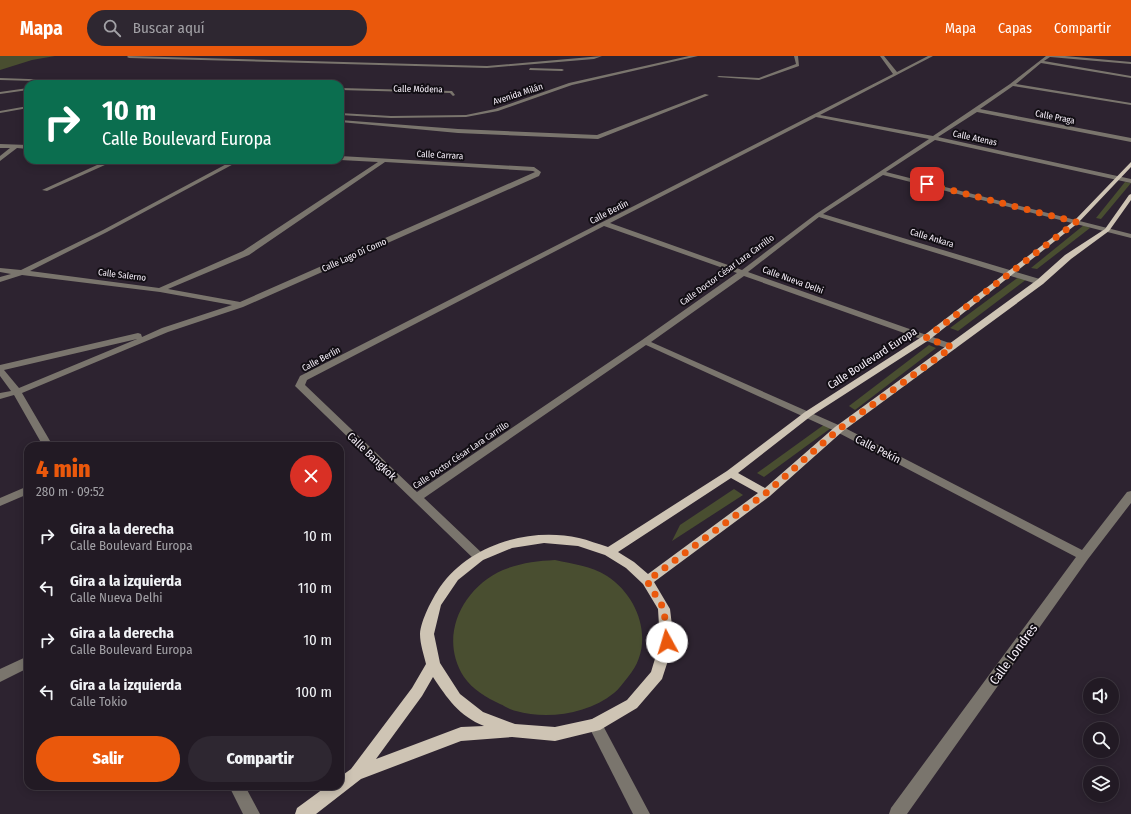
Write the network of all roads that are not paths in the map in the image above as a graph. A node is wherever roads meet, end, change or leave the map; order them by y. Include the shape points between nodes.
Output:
1 (170, 56) edge
2 (267, 56) edge
3 (600, 56) edge
4 (624, 56) edge
5 (639, 56) edge
6 (696, 56) edge
7 (796, 56) edge
8 (882, 56) edge
9 (931, 56) edge
10 (1048, 56) edge
11 (1051, 56) edge
12 (1089, 56) edge
13 (129, 57) dead end
14 (301, 57) dead end
15 (278, 59) junction
16 (176, 60) junction
17 (1131, 60) edge
18 (274, 62) junction
19 (1040, 62) junction
20 (1131, 63) edge
21 (487, 67) junction
22 (562, 70) dead end
23 (896, 74) junction
24 (1131, 76) edge
25 (719, 78) dead end
26 (0, 79) edge
27 (24, 80) edge
28 (1012, 84) junction
29 (344, 89) edge
30 (24, 90) edge
31 (0, 93) edge
32 (344, 94) edge
33 (707, 95) dead end
34 (360, 96) dead end
35 (382, 96) dead end
36 (1131, 104) edge
37 (24, 107) edge
38 (976, 110) junction
39 (0, 112) edge
40 (344, 114) edge
41 (815, 115) junction
42 (344, 121) edge
43 (462, 124) junction
44 (934, 138) junction
45 (1131, 140) edge
46 (0, 146) edge
47 (16, 146) junction
48 (24, 147) edge
49 (344, 158) edge
50 (0, 159) edge
51 (383, 161) junction
52 (104, 164) edge
53 (231, 164) edge
54 (1131, 164) edge
55 (538, 172) joint
56 (883, 173) junction
57 (1118, 179) junction
58 (1131, 182) edge
59 (45, 190) dead end
60 (1131, 196) edge
61 (818, 215) junction
62 (1076, 222) junction
63 (605, 224) junction
64 (1107, 230) junction
65 (1131, 236) edge
66 (0, 270) edge
67 (24, 272) junction
68 (1010, 272) junction
69 (743, 273) junction
70 (0, 280) edge
71 (1040, 282) junction
72 (160, 290) junction
73 (240, 305) junction
74 (165, 330) junction
75 (926, 338) junction
76 (645, 342) junction
77 (952, 347) junction
78 (0, 369) edge
79 (300, 386) joint
80 (17, 392) junction
81 (0, 396) edge
82 (808, 414) junction
83 (839, 429) junction
84 (46, 442) edge
85 (731, 473) junction
86 (24, 492) edge
87 (766, 493) junction
88 (1131, 494) edge
89 (416, 498) junction
90 (0, 502) edge
91 (609, 552) junction
92 (1084, 556) junction
93 (479, 557) junction
94 (647, 581) junction
95 (24, 664) edge
96 (433, 665) junction
97 (0, 676) edge
98 (595, 725) junction
99 (515, 731) junction
100 (356, 774) junction
101 (344, 783) edge
102 (240, 790) edge
103 (335, 790) edge
104 (252, 814) edge
105 (303, 814) edge
106 (642, 814) edge
107 (897, 814) edge

1 - 16 street
2 - 15 street
3 - 21 street
4 - 5 street
6 - 43 street, Avenida Milán via 571,84
7 - 25 street via 798,65 759,78
8 - 23 street
9 - 23 street, Calle Berlín
10 - 19 street, Calle Doctor César Lara Carrillo
11 - 20 street
12 - 17 street
13 - 16 street
14 - 15 street
15 - 18 street
16 - 18 street
18 - 21 street
19 - 24 street
19 - 28 street, Calle Doctor César Lara Carrillo
21 - 22 street
23 - 41 street, Calle Berlín
26 - 27 street
28 - 36 street
28 - 38 street, Calle Doctor César Lara Carrillo
29 - 35 street, Calle Módena via 452,92 453,95 441,98
30 - 31 street
32 - 34 street
33 - 43 street via 598,137
37 - 39 street
38 - 44 street, Calle Doctor César Lara Carrillo
38 - 45 street, Calle Praga
40 - 43 street, Avenida Milán
41 - 44 street, Calle Atenas
41 - 63 street, Calle Berlín
42 - 43 street
44 - 56 street, Calle Doctor César Lara Carrillo
44 - 57 street, Calle Atenas
46 - 47 street
47 - 48 street
47 - 50 street
49 - 51 street, Calle Carrara
51 - 55 street, Calle Carrara via 534,169
51 - 72 street via 246,253
52 - 59 street
53 - 67 street
54 - 57 main road, Calle Boulevard Europa
55 - 73 street, Calle Lago Dí Como via 538,175
56 - 61 street, Calle Doctor César Lara Carrillo
56 - 62 street
57 - 58 street, Calle Atenas
57 - 62 main road, Calle Boulevard Europa
60 - 64 main road
61 - 68 street, Calle Ankara
61 - 69 street, Calle Doctor César Lara Carrillo
62 - 64 street
62 - 68 main road, Calle Boulevard Europa
63 - 69 street, Calle Nueva Delhi
63 - 79 street, Calle Berlín via 303,378
64 - 65 street
64 - 71 main road via 1068,257
66 - 67 street, Calle Salerno
67 - 70 street
67 - 72 street, Calle Salerno
68 - 71 street, Calle Ankara
68 - 75 main road, Calle Boulevard Europa
69 - 75 street, Calle Nueva Delhi
69 - 76 street, Calle Doctor César Lara Carrillo
71 - 77 main road
72 - 73 street, Calle Salerno
73 - 74 street, Calle Lago Dí Como
74 - 78 street, Calle Lago Dí Como
74 - 80 street, Calle Lago Dí Como
75 - 77 street, Calle Nueva Delhi
75 - 82 main road, Calle Boulevard Europa
76 - 82 street, Calle Pekín
76 - 89 street, Calle Doctor César Lara Carrillo
77 - 83 main road
78 - 80 street
79 - 89 street, Calle Bangkok
80 - 81 street, Calle Lago Dí Como
80 - 84 street
82 - 83 street, Calle Pekín
82 - 85 main road, Calle Boulevard Europa
83 - 87 main road
83 - 92 street, Calle Pekín
85 - 87 main road
85 - 91 main road, Calle Boulevard Europa
86 - 90 street
87 - 94 main road
88 - 92 street, Calle Londres
89 - 93 street, Calle Bangkok
91 - 93 main road via 578,542 544,539 510,544
91 - 94 main road via 630,565
92 - 107 street, Calle Londres
93 - 96 main road via 454,577 435,604 428,634
94 - 98 main road via 664,609 667,642 657,675 632,704
95 - 97 street
96 - 99 main road via 455,698 478,717
96 - 100 main road via 417,692
98 - 99 main road via 556,734
98 - 106 street
99 - 100 main road via 461,734
100 - 101 main road
102 - 104 street
103 - 105 main road

